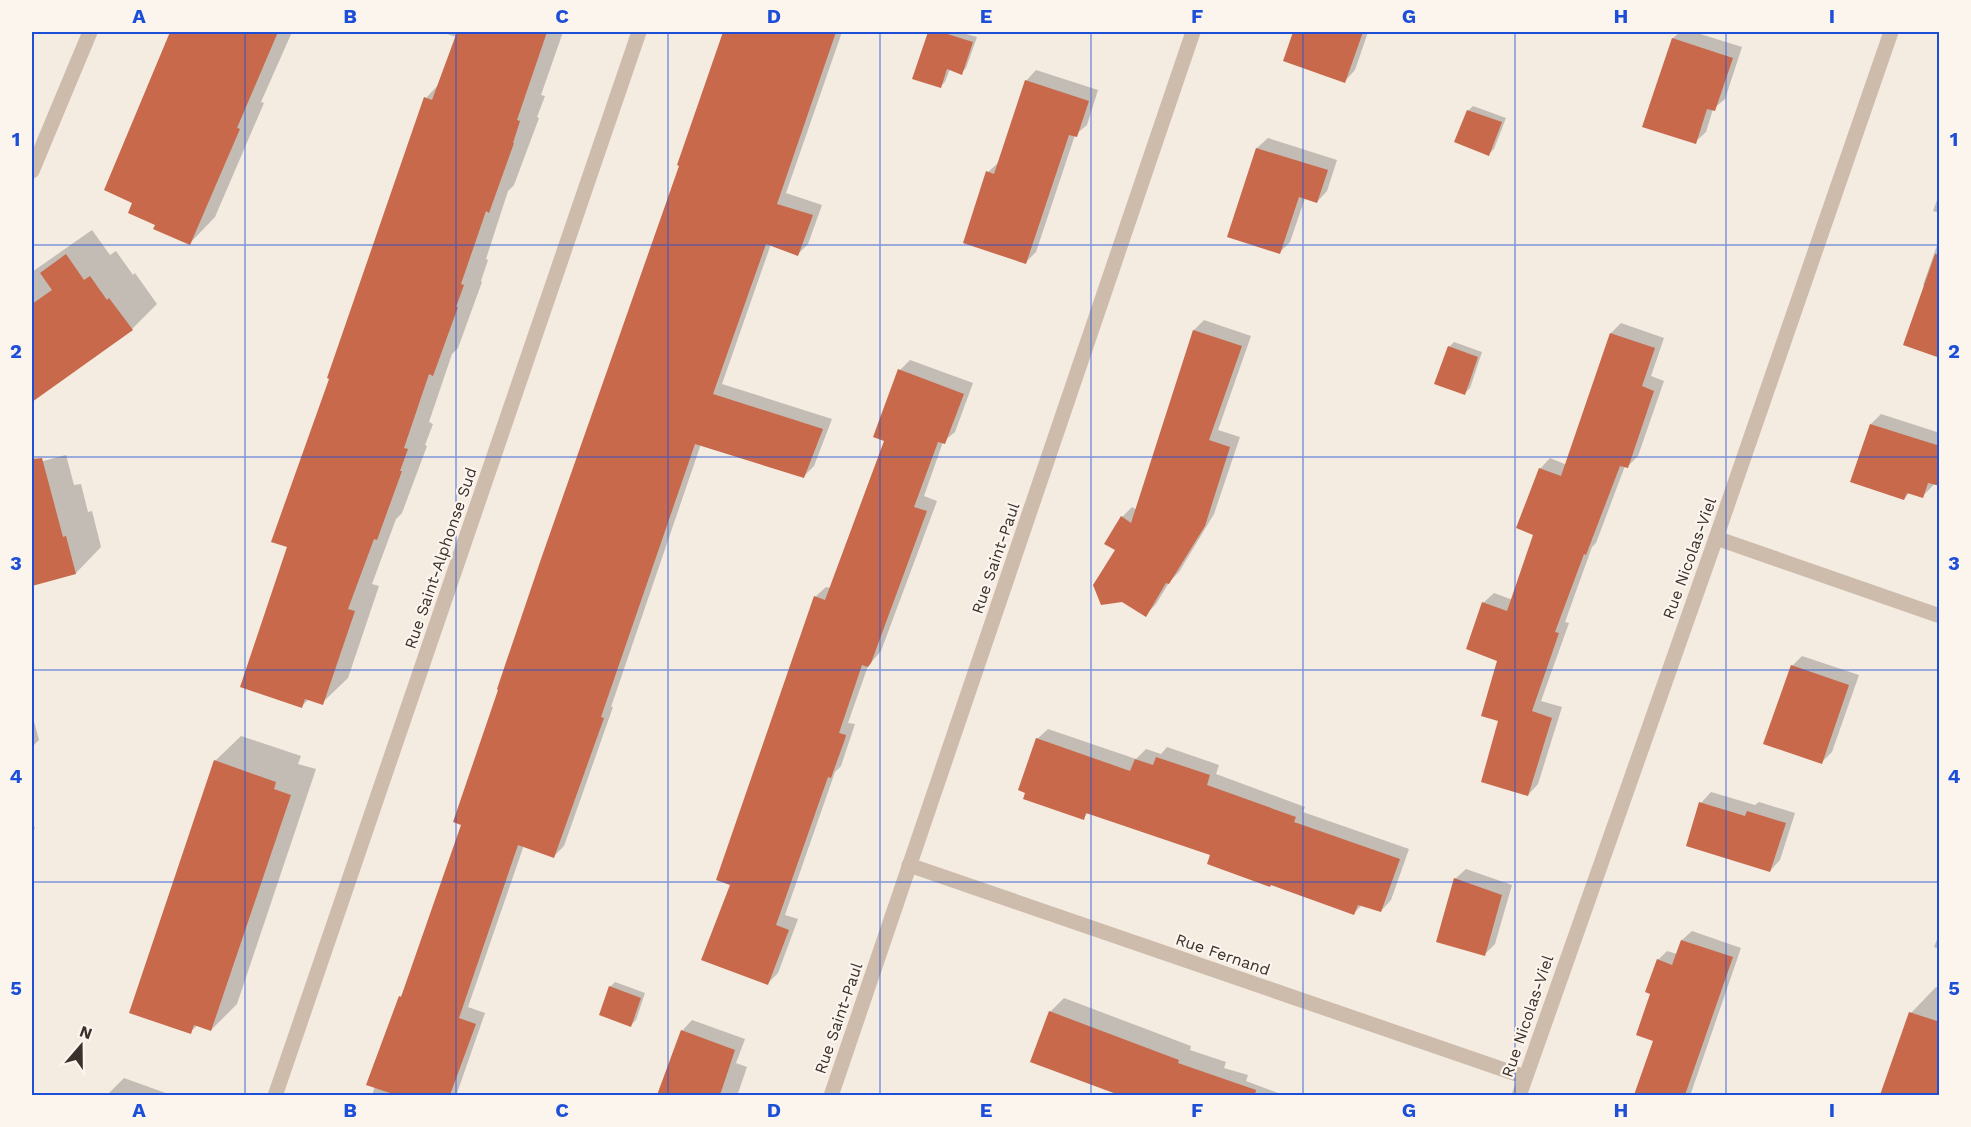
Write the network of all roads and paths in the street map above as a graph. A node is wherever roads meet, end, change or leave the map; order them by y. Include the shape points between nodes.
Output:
1 (90, 32) edge
2 (639, 32) edge
3 (1193, 32) edge
4 (1891, 32) edge
5 (32, 171) edge
6 (1716, 538) junction
7 (1940, 616) edge
8 (909, 865) junction
9 (1525, 1077) junction
10 (275, 1095) edge
11 (831, 1095) edge
12 (1519, 1095) edge

1 - 5 street
2 - 10 street, Rue Saint-Alphonse Sud
3 - 8 street, Rue Saint-Paul
4 - 6 street, Rue Nicolas-Viel
6 - 7 street
6 - 9 street, Rue Nicolas-Viel
8 - 9 street, Rue Fernand
8 - 11 street, Rue Saint-Paul
9 - 12 street, Rue Nicolas-Viel

